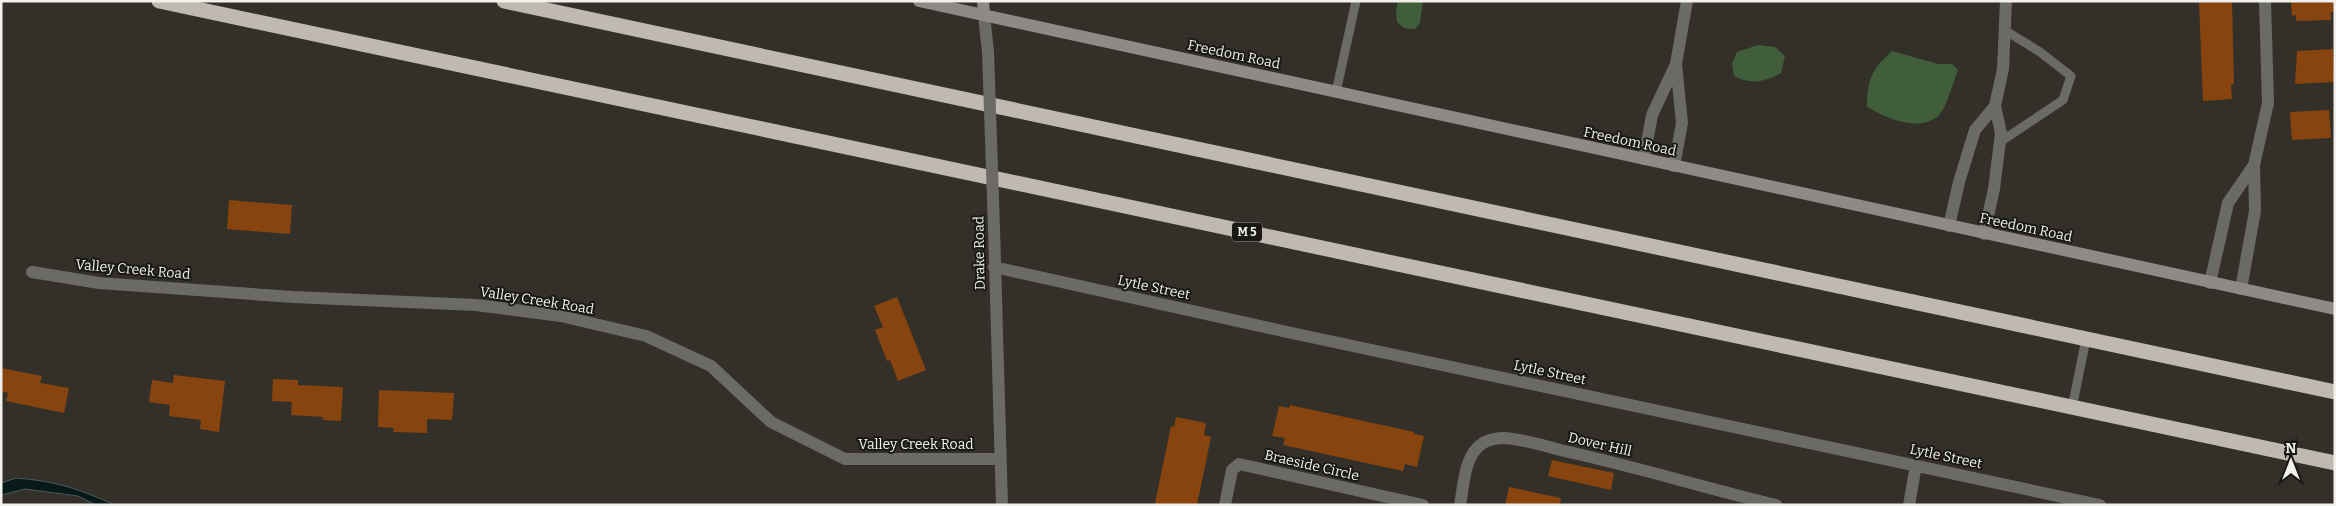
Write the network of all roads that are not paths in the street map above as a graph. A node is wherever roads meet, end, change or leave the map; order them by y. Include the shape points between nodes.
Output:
1 (159, 1) edge
2 (504, 1) edge
3 (919, 1) edge
4 (983, 1) edge
5 (1356, 1) edge
6 (1687, 1) edge
7 (2006, 1) edge
8 (2265, 1) edge
9 (984, 15) junction
10 (2006, 31) junction
11 (1676, 64) junction
12 (1336, 92) junction
13 (1995, 106) junction
14 (2000, 142) junction
15 (1644, 159) junction
16 (2254, 165) junction
17 (1674, 166) junction
18 (1949, 226) junction
19 (1984, 234) junction
20 (994, 266) junction
21 (32, 272) dead end
22 (2210, 283) junction
23 (2241, 289) junction
24 (2335, 309) edge
25 (2086, 339) junction
26 (2335, 392) edge
27 (2072, 408) junction
28 (1000, 459) junction
29 (2335, 463) edge
30 (1916, 465) junction
31 (1002, 505) edge
32 (1224, 505) edge
33 (1423, 505) edge
34 (1460, 505) edge
35 (1776, 505) edge
36 (1909, 505) edge
37 (2100, 505) edge

1 - 27 highway, M 5
2 - 25 highway
3 - 9 street, Freedom Road
4 - 9 street, Drake Road
5 - 12 lane
6 - 11 street
7 - 10 street
8 - 16 street via 2268,103
9 - 12 street, Freedom Road
9 - 20 street, Drake Road, bridge via 988,52
10 - 13 street via 2003,69
10 - 14 lane via 2071,76 2063,100
11 - 15 street via 1652,115
11 - 17 street via 1682,123
12 - 15 street, Freedom Road
13 - 14 street
13 - 18 street via 1975,130
14 - 19 street
15 - 17 street, Freedom Road
16 - 22 street via 2228,203
16 - 23 street via 2255,211
17 - 18 street, Freedom Road
18 - 19 street, Freedom Road
19 - 22 street, Freedom Road
20 - 28 street, Drake Road
20 - 30 street, Lytle Street via 1297,334
21 - 28 street, Valley Creek Road via 99,283 293,298 476,305 561,316 646,336 711,366 771,422 846,459
22 - 23 street, Freedom Road
23 - 24 street, Freedom Road
25 - 26 highway
25 - 27 lane
27 - 29 highway, M 5
28 - 31 street, Drake Road
30 - 36 street
30 - 37 street, Lytle Street
32 - 33 street, Braeside Circle via 1232,470 1239,464
34 - 35 street, Dover Hill via 1469,460 1476,448 1485,441 1506,438 1646,470

